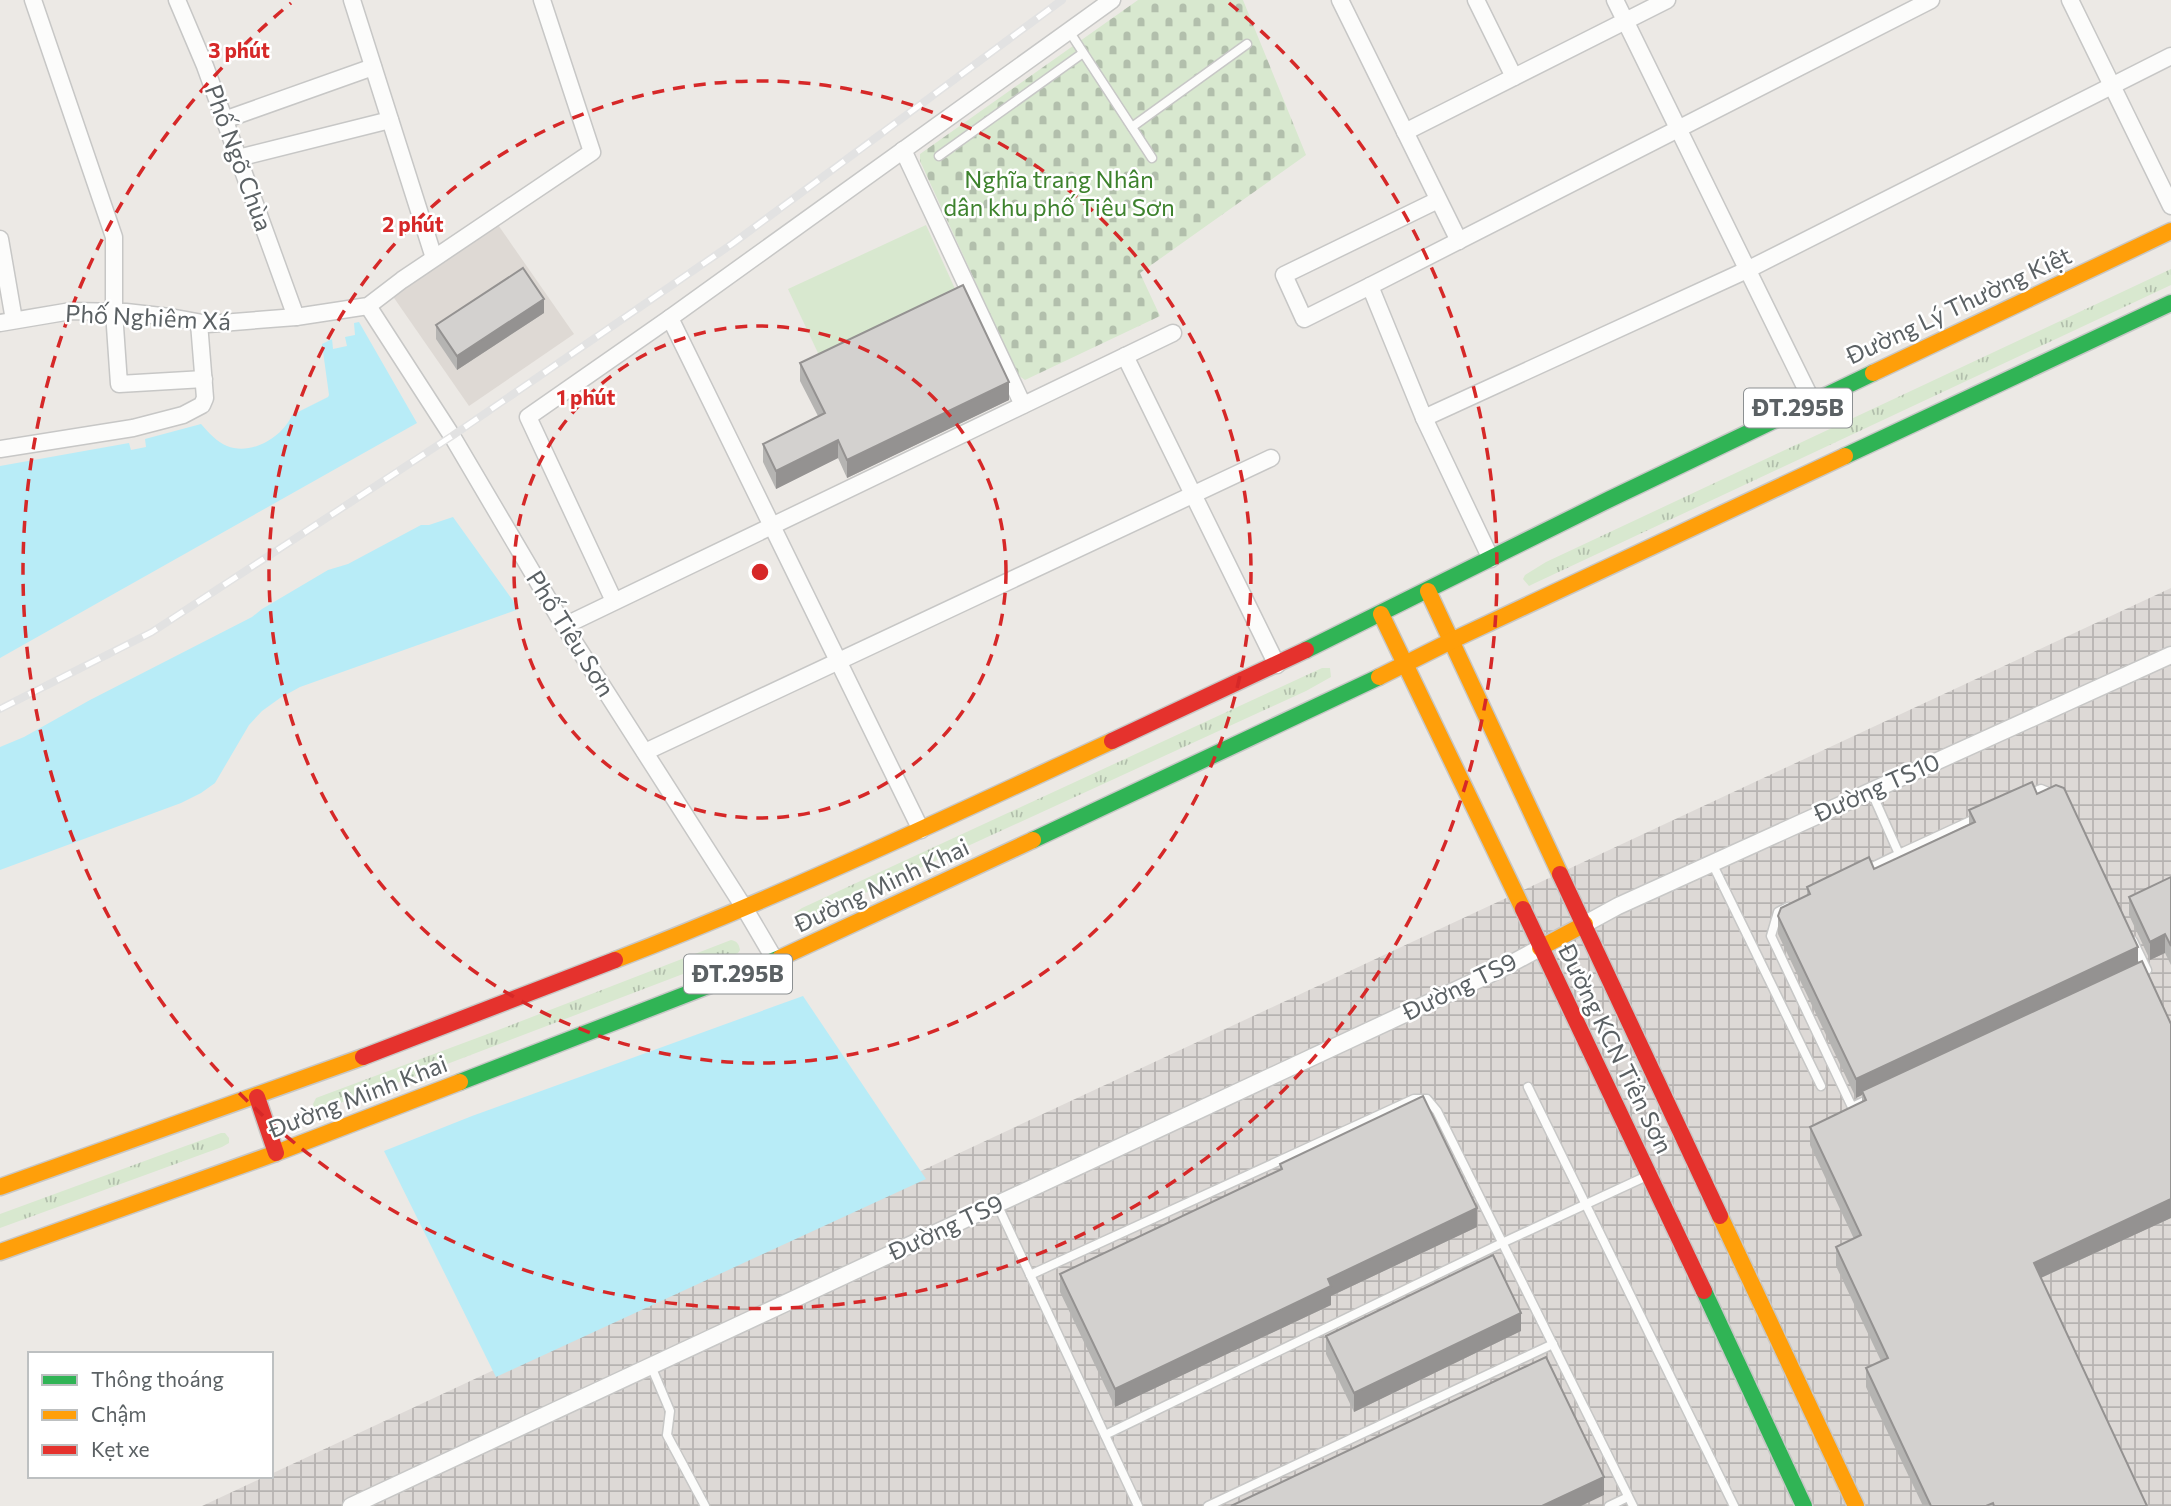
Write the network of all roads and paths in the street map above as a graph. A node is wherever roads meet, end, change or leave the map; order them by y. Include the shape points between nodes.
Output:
1 (33, 0) edge
2 (177, 0) edge
3 (352, 0) edge
4 (542, 0) edge
5 (1112, 0) edge
6 (1340, 0) edge
7 (1476, 0) edge
8 (1615, 0) edge
9 (1667, 0) edge
10 (1931, 0) edge
11 (2070, 0) edge
12 (1625, 21) junction
13 (1069, 32) junction
14 (1247, 44) dead end
15 (1083, 53) junction
16 (2171, 56) edge
17 (373, 67) junction
18 (1514, 77) junction
19 (2113, 87) junction
20 (224, 120) junction
21 (390, 120) junction
22 (1132, 127) junction
23 (1679, 129) junction
24 (1405, 132) junction
25 (903, 150) junction
26 (939, 156) dead end
27 (238, 158) junction
28 (1152, 158) dead end
29 (1438, 200) junction
30 (2171, 206) edge
31 (2171, 231) edge
32 (0, 239) edge
33 (1459, 241) junction
34 (434, 258) junction
35 (1748, 269) junction
36 (1370, 286) junction
37 (2171, 303) edge
38 (368, 306) junction
39 (114, 312) junction
40 (296, 317) junction
41 (670, 318) junction
42 (7, 322) edge
43 (200, 323) junction
44 (1173, 333) dead end
45 (1125, 356) junction
46 (204, 379) junction
47 (1812, 401) junction
48 (1023, 405) junction
49 (1424, 418) junction
50 (0, 449) edge
51 (1271, 458) dead end
52 (1193, 495) junction
53 (772, 526) junction
54 (1491, 559) junction
55 (1428, 591) junction
56 (614, 601) junction
57 (1381, 614) junction
58 (564, 626) junction
59 (1453, 640) junction
60 (2171, 655) edge
61 (838, 660) junction
62 (1277, 665) junction
63 (1405, 665) junction
64 (645, 752) junction
65 (1871, 791) junction
66 (2060, 797) edge
67 (2017, 800) edge
68 (1982, 816) edge
69 (921, 830) junction
70 (1899, 855) junction
71 (1712, 863) junction
72 (1863, 872) edge
73 (1802, 901) edge
74 (745, 909) junction
75 (1585, 924) junction
76 (2130, 934) edge
77 (1540, 948) junction
78 (775, 960) junction
79 (2122, 982) edge
80 (1821, 1086) dead end
81 (1528, 1087) dead end
82 (1876, 1095) edge
83 (257, 1097) junction
84 (276, 1153) junction
85 (1650, 1174) junction
86 (0, 1187) edge
87 (997, 1204) junction
88 (1585, 1204) junction
89 (1502, 1243) junction
90 (0, 1252) edge
91 (1030, 1275) junction
92 (1553, 1344) junction
93 (651, 1366) junction
94 (1105, 1435) junction
95 (1628, 1497) junction
96 (351, 1506) edge
97 (705, 1506) edge
98 (1138, 1506) edge
99 (1208, 1506) edge
100 (1609, 1506) edge
101 (1633, 1506) edge
102 (1734, 1506) edge
103 (1804, 1506) edge
104 (1856, 1506) edge

1 - 39 street via 114,237
2 - 20 street, Phố Ngõ Chùa
3 - 17 street
4 - 34 street, Phố Nghiêm Xá via 592,152
5 - 13 street
6 - 24 street
7 - 18 street
8 - 12 street
9 - 12 street
10 - 23 street
11 - 19 street
12 - 18 street
12 - 23 street
13 - 15 lane
13 - 25 street
14 - 22 lane
15 - 22 lane
15 - 26 lane
16 - 19 street
17 - 20 street
17 - 21 street
18 - 24 street
19 - 30 street
19 - 35 street
20 - 27 street, Phố Ngõ Chùa
21 - 27 street
21 - 34 street
22 - 28 lane
23 - 33 street
23 - 35 street
24 - 29 street
25 - 41 street
25 - 48 street
27 - 40 street, Phố Ngõ Chùa
29 - 33 street
29 - 36 street via 1284,275 1304,319
31 - 47 main road, Đường Lý Thường Kiệt / ĐT.295B
32 - 42 street
33 - 36 street
34 - 38 street, Phố Nghiêm Xá
35 - 47 street
35 - 49 street
36 - 49 street
37 - 59 main road, ĐT.295B
38 - 40 street, Phố Nghiêm Xá
38 - 58 street, Phố Tiêu Sơn via 452,436
39 - 42 street, Phố Nghiêm Xá via 71,311
39 - 43 street, Phố Nghiêm Xá
39 - 46 street via 119,384
40 - 43 street, Phố Nghiêm Xá
41 - 53 street
41 - 56 street via 528,417
43 - 46 street
44 - 45 street
45 - 48 street
45 - 52 street
46 - 50 street via 204,402 183,415 97,435
47 - 54 main road, Đường Lý Thường Kiệt / ĐT.295B
48 - 53 street
49 - 54 street
51 - 52 street
52 - 61 street
52 - 62 street
53 - 56 street
53 - 61 street
54 - 55 main road, Đường Lý Thường Kiệt / ĐT.295B
55 - 57 main road, Đường Minh Khai / ĐT.295B
55 - 59 main road, Đường KCN Tiên Sơn
56 - 58 street
57 - 62 main road, Đường Minh Khai / ĐT.295B
57 - 63 main road, Đường KCN Tiên Sơn
58 - 64 street, Phố Tiêu Sơn
59 - 63 main road, Đường Minh Khai / ĐT.295B
59 - 75 main road, Đường KCN Tiên Sơn
60 - 65 street, Đường TS10
61 - 64 street
61 - 69 street
62 - 69 main road, Đường Minh Khai / ĐT.295B
63 - 77 main road, Đường KCN Tiên Sơn
63 - 78 main road, Đường Minh Khai / ĐT.295B
64 - 74 street, Phố Tiêu Sơn
65 - 70 lane
65 - 71 street, Đường TS10
66 - 67 lane via 2041,789
68 - 70 lane
69 - 74 main road, Đường Minh Khai / ĐT.295B
70 - 72 lane
71 - 75 street, Đường TS10
71 - 80 lane
73 - 82 lane via 1778,912 1771,936 1852,1107
74 - 78 street, Phố Tiêu Sơn
74 - 83 main road, Đường Minh Khai / ĐT.295B
75 - 77 main road
75 - 104 main road, Đường KCN Tiên Sơn
76 - 79 lane via 2147,970
77 - 85 main road, Đường KCN Tiên Sơn
77 - 87 street, Đường TS9
78 - 84 main road, Đường Minh Khai / ĐT.295B
81 - 88 lane
83 - 84 main road
83 - 86 main road, Đường Minh Khai / ĐT.295B
84 - 90 main road, Đường Minh Khai / ĐT.295B
85 - 88 lane
85 - 103 main road, Đường KCN Tiên Sơn
87 - 91 lane
87 - 93 street, Đường TS9
88 - 89 lane
88 - 102 lane
89 - 91 lane via 1432,1102 1421,1097
89 - 92 lane
89 - 94 lane
91 - 94 lane
92 - 95 lane
92 - 99 lane
93 - 96 street, Đường TS9
93 - 97 lane via 670,1411 667,1435
94 - 98 lane
95 - 100 lane
95 - 101 lane

